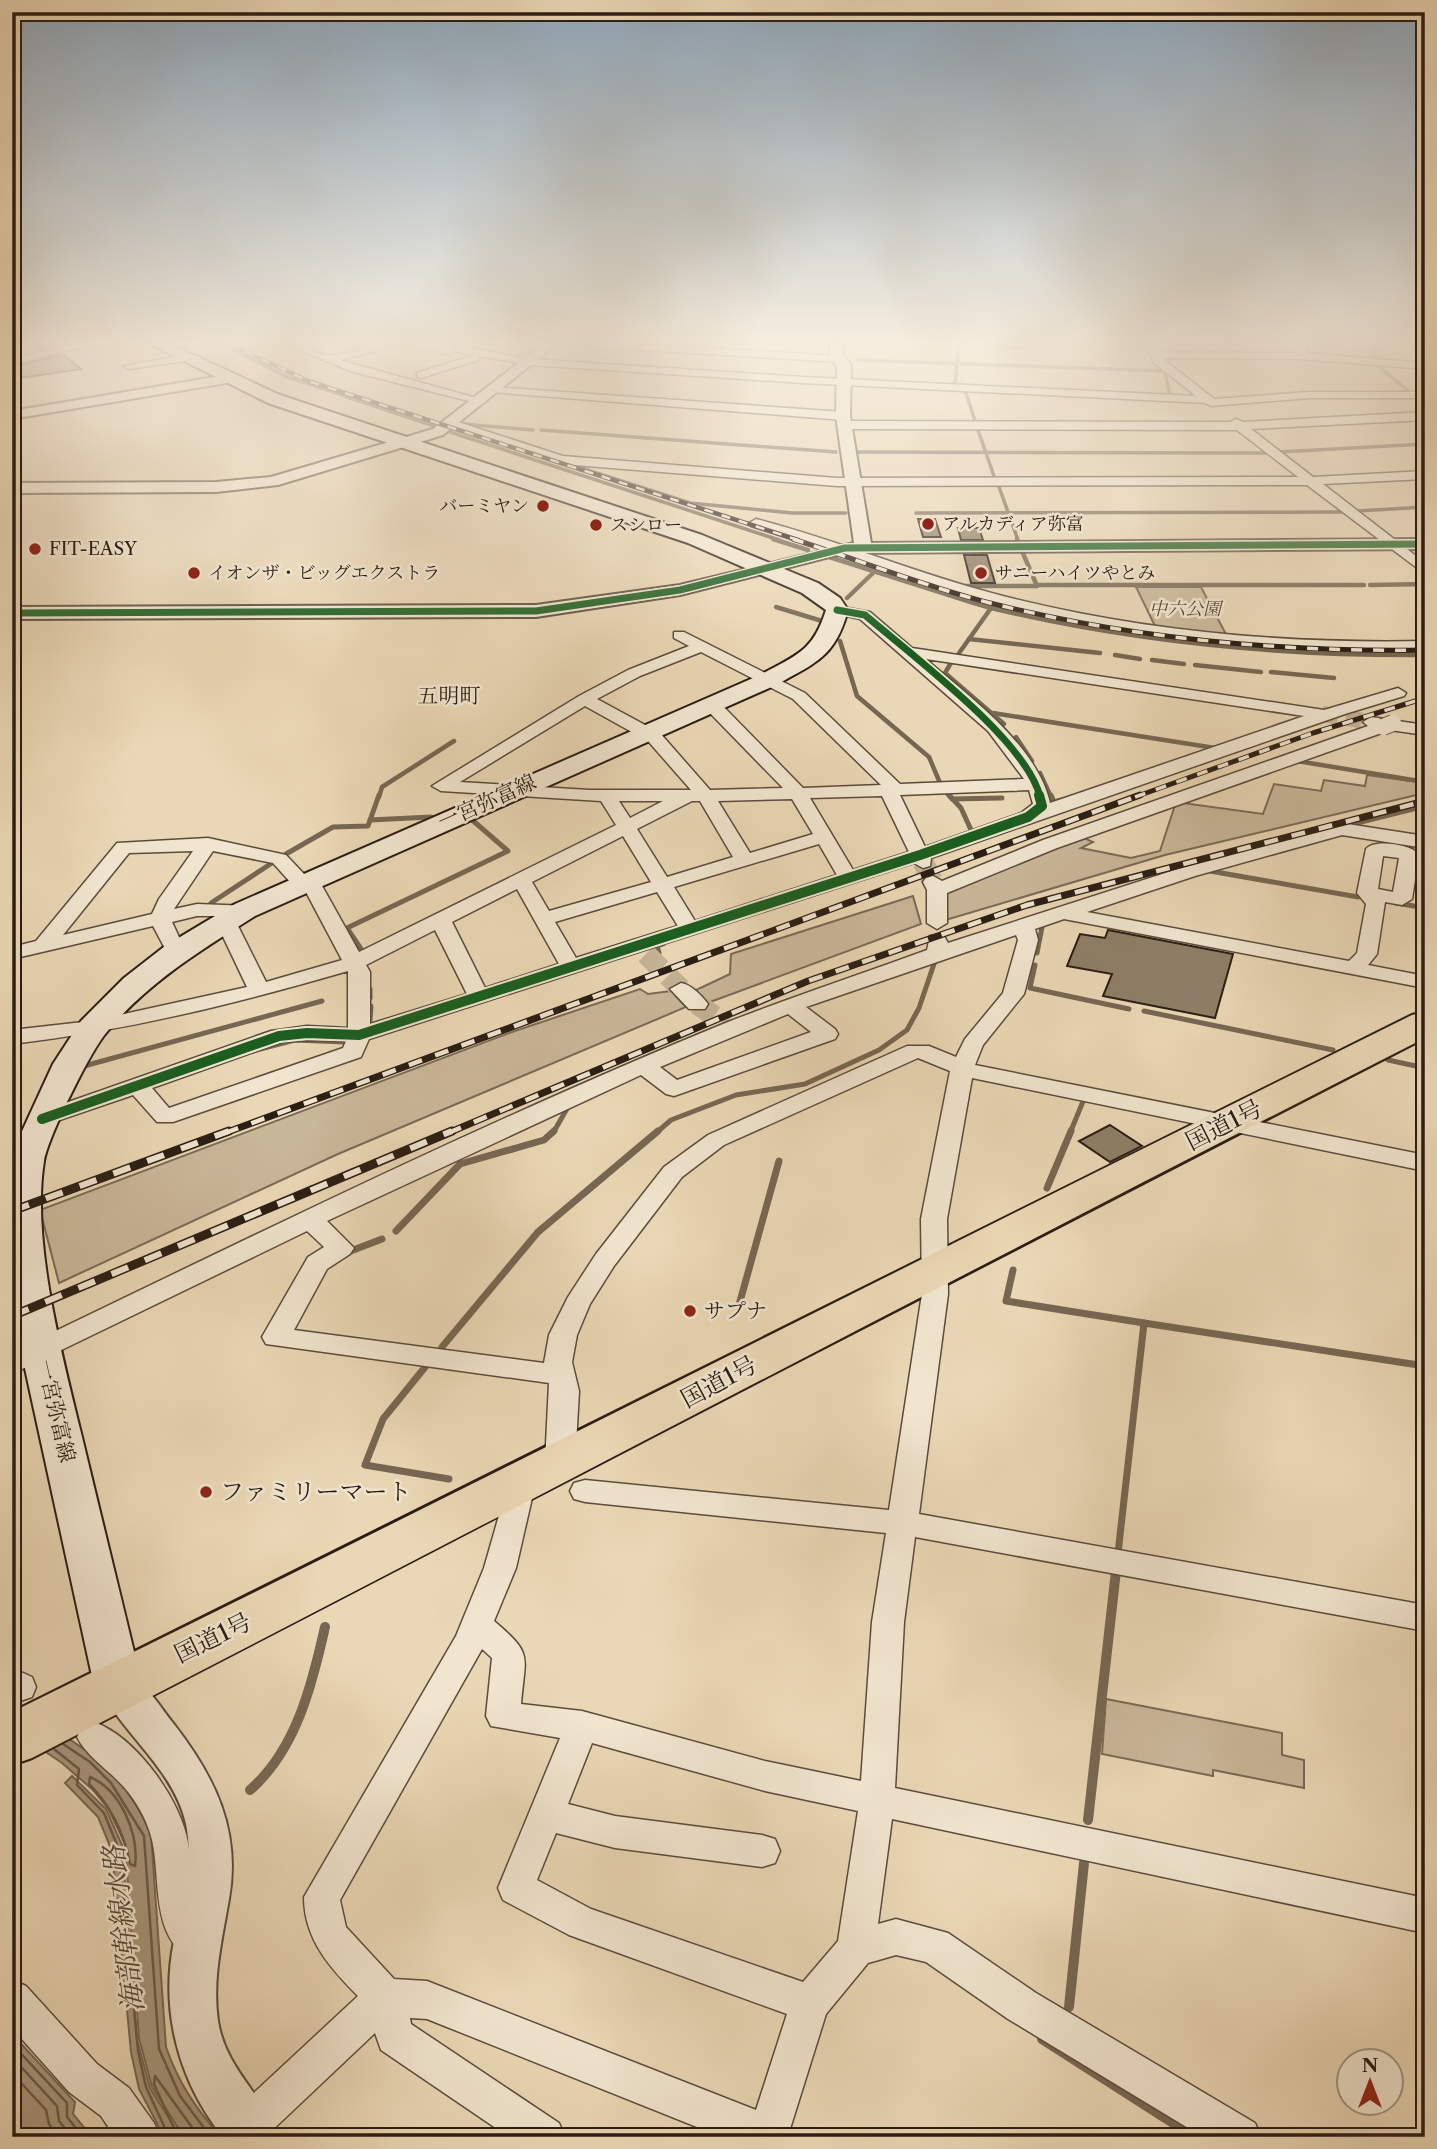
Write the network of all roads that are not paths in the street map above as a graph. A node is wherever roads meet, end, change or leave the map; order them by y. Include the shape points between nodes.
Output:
1 (397, 444) edge
2 (412, 444) edge
3 (514, 444) edge
4 (847, 444) edge
5 (1263, 444) edge
6 (1425, 475) edge
7 (1310, 481) junction
8 (853, 482) junction
9 (12, 488) edge
10 (756, 523) dead end
11 (1425, 544) edge
12 (1394, 546) junction
13 (863, 547) junction
14 (837, 549) junction
15 (766, 567) junction
16 (1425, 570) edge
17 (836, 610) junction
18 (12, 613) edge
19 (679, 635) dead end
20 (702, 646) junction
21 (1425, 646) edge
22 (908, 652) junction
23 (768, 680) junction
24 (1398, 693) dead end
25 (586, 699) junction
26 (711, 704) junction
27 (1425, 713) edge
28 (1322, 714) tunnel mouth
29 (1382, 725) junction
30 (643, 732) junction
31 (1425, 732) edge
32 (1037, 784) junction
33 (895, 789) junction
34 (513, 790) junction
35 (798, 793) junction
36 (606, 794) junction
37 (696, 796) junction
38 (1028, 817) junction
39 (627, 827) junction
40 (824, 837) junction
41 (1425, 842) edge
42 (208, 844) junction
43 (744, 859) junction
44 (922, 859) junction
45 (848, 878) junction
46 (521, 880) junction
47 (307, 881) junction
48 (662, 884) junction
49 (1367, 893) dead end
50 (1063, 913) junction
51 (236, 916) junction
52 (160, 919) junction
53 (544, 919) junction
54 (441, 920) junction
55 (1024, 925) junction
56 (690, 927) junction
57 (937, 939) junction
58 (44, 945) junction
59 (176, 952) junction
60 (12, 953) edge
61 (356, 962) junction
62 (572, 967) junction
63 (1354, 968) junction
64 (1425, 982) edge
65 (681, 989) tunnel mouth
66 (259, 990) junction
67 (479, 996) junction
68 (697, 1004) tunnel mouth
69 (792, 1007) junction
70 (1425, 1023) edge
71 (92, 1028) junction
72 (359, 1035) junction
73 (12, 1037) edge
74 (645, 1067) junction
75 (962, 1068) junction
76 (137, 1085) junction
77 (42, 1119) junction
78 (1231, 1123) junction
79 (20, 1161) edge
80 (1425, 1163) edge
81 (313, 1217) junction
82 (933, 1270) junction
83 (27, 1357) edge
84 (561, 1375) junction
85 (572, 1478) junction
86 (520, 1485) junction
87 (902, 1523) junction
88 (1425, 1618) edge
89 (477, 1625) junction
90 (118, 1685) junction
91 (38, 1713) edge
92 (582, 1726) junction
93 (877, 1798) junction
94 (546, 1814) junction
95 (762, 1851) dead end
96 (1425, 1916) edge
97 (197, 1945) junction
98 (856, 1949) junction
99 (384, 1997) junction
100 (12, 1999) edge
101 (810, 2003) junction
102 (246, 2134) edge
103 (770, 2136) edge
104 (140, 2137) edge
105 (545, 2137) edge
106 (1241, 2137) edge

1 - 9 street via 272,482
2 - 15 main road
3 - 8 street via 562,460
4 - 8 street
5 - 7 street
6 - 7 street
7 - 8 street
7 - 12 street
8 - 13 street
10 - 14 street
11 - 12 street
12 - 13 street
12 - 16 street
13 - 14 street
14 - 15 street
14 - 21 street via 992,598 1118,625 1255,642
15 - 17 main road via 810,588
15 - 18 street via 680,590 536,611
17 - 22 street via 865,615
17 - 23 main road, 一宮弥富線 via 830,638 812,655
19 - 20 street
20 - 23 street
20 - 25 street via 634,673
22 - 28 street
22 - 32 street via 994,727
23 - 26 main road, 一宮弥富線
23 - 33 street via 799,696
24 - 38 street
25 - 30 street
25 - 34 street via 441,786
26 - 30 main road, 一宮弥富線
26 - 35 street
27 - 29 street
29 - 31 street
29 - 57 street via 935,886
30 - 34 main road, 一宮弥富線
30 - 37 street via 654,737
32 - 33 street
32 - 38 street via 1042,806
33 - 35 street
33 - 44 street via 890,793
34 - 36 street
34 - 47 main road, 一宮弥富線
35 - 37 street
35 - 40 street
36 - 37 street
36 - 39 street
37 - 39 street
37 - 43 street
38 - 44 street
39 - 46 street
39 - 48 street
40 - 43 street
40 - 45 street
41 - 50 street via 1341,829
42 - 47 street via 279,859 298,879
42 - 52 street
42 - 58 street via 124,847
43 - 48 street
44 - 45 street
45 - 56 street
46 - 53 street
46 - 54 street
47 - 51 main road, 一宮弥富線
47 - 61 street
48 - 53 street
48 - 56 street
49 - 63 street via 1376,903 1367,954
50 - 55 street
50 - 63 street
51 - 52 street via 197,910
51 - 59 main road, 一宮弥富線
51 - 66 street
52 - 58 street
52 - 59 street
53 - 62 street
54 - 61 street
54 - 67 street
55 - 57 street
55 - 75 street via 1028,940 1013,994 973,1044
56 - 62 street via 642,950
57 - 69 street
58 - 60 street
59 - 71 main road, 一宮弥富線
61 - 66 street
61 - 72 street
62 - 67 street
63 - 64 street
65 - 68 street
66 - 71 street
67 - 72 street
69 - 74 street via 729,1026
69 - 74 street via 827,1034 674,1089
70 - 78 highway, 国道1号
71 - 73 street
71 - 77 main road, 一宮弥富線
72 - 76 street via 279,1036
72 - 76 street via 353,1052 165,1118
74 - 81 street
75 - 78 street
75 - 82 street via 934,1219
75 - 84 street via 915,1051 723,1137 673,1172 578,1303 563,1335 558,1362
76 - 77 street
77 - 79 main road, 一宮弥富線
78 - 80 street
78 - 82 highway, 国道1号
79 - 83 main road, 一宮弥富線
81 - 83 street
81 - 84 street via 318,1229 341,1248 317,1263 276,1337
82 - 85 highway, 国道1号
82 - 87 street via 935,1294
83 - 90 main road, 一宮弥富線
84 - 85 street
85 - 86 highway, 国道1号
85 - 87 street
86 - 89 street via 500,1568
86 - 90 highway, 国道1号
87 - 88 street
87 - 93 street via 888,1622
89 - 92 street via 509,1653 503,1716
89 - 99 street via 322,1897 320,1913 326,1933
90 - 91 highway, 国道1号
90 - 97 street via 193,1787 207,1820 210,1884
91 - 97 street via 132,1771 157,1805 170,1840 178,1912
92 - 93 street via 765,1776
92 - 94 street
93 - 96 street
93 - 98 street
94 - 95 street via 615,1832
94 - 101 street via 516,1888 582,1923
97 - 102 street via 190,1979 199,2043 211,2078
98 - 101 street
98 - 106 street via 896,1937 935,1946 1022,2006
99 - 102 street
99 - 103 street via 427,2000
99 - 105 street via 395,2036
100 - 104 street via 83,2078 115,2102
101 - 103 street

